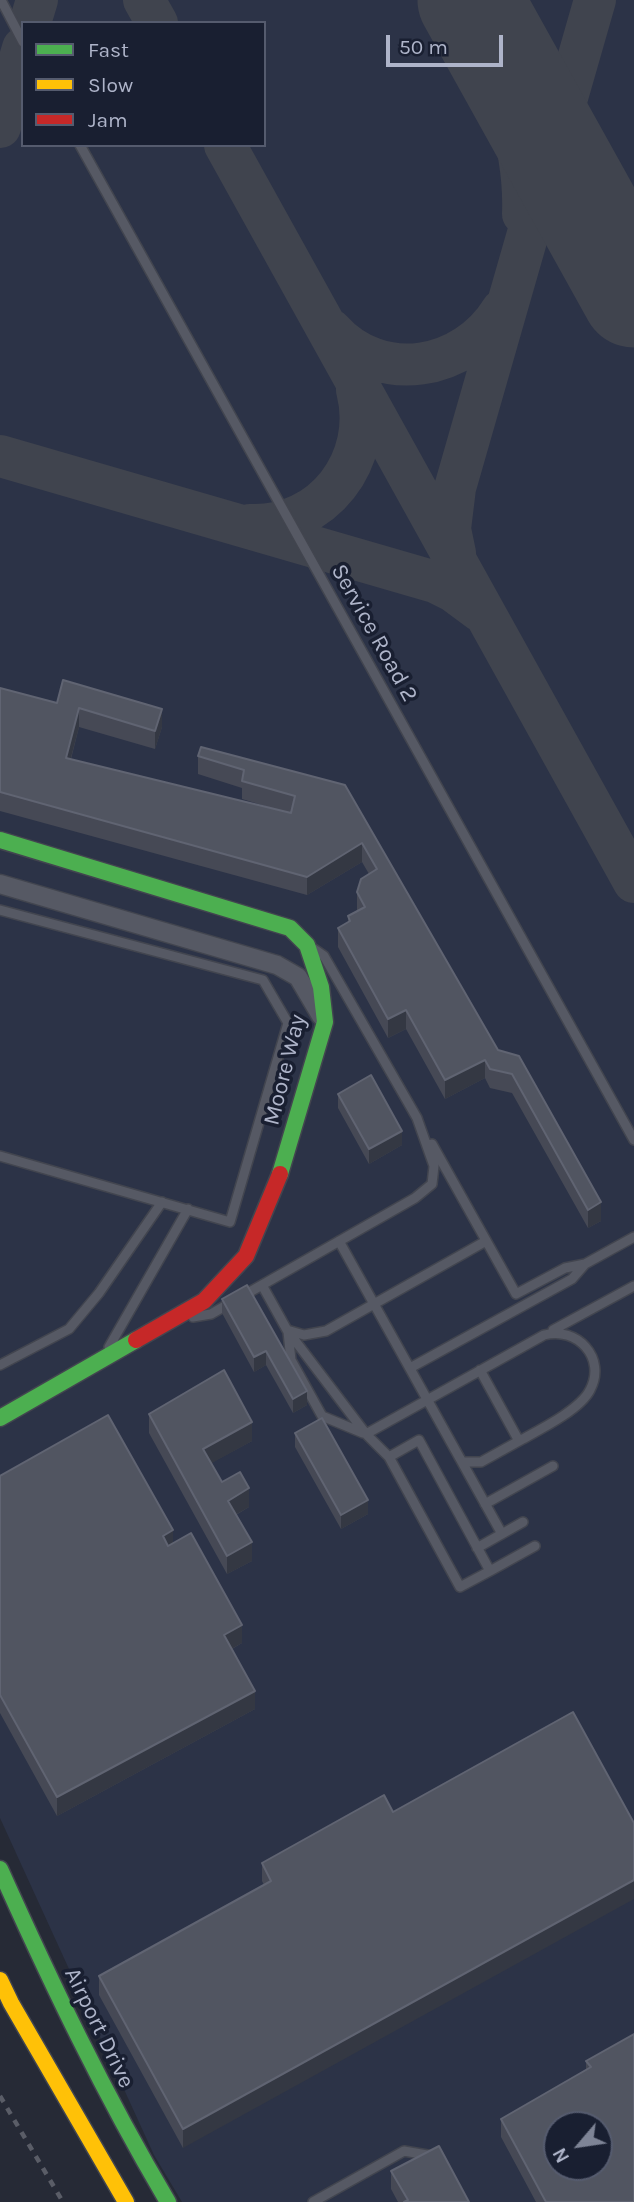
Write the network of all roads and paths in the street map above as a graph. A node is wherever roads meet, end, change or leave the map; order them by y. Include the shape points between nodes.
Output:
1 (1, 0) edge
2 (21, 38) edge
3 (81, 147) edge
4 (0, 840) edge
5 (0, 884) edge
6 (0, 910) edge
7 (307, 945) junction
8 (324, 1022) junction
9 (417, 1118) junction
10 (634, 1140) edge
11 (0, 1156) edge
12 (162, 1202) junction
13 (188, 1209) junction
14 (634, 1237) edge
15 (339, 1241) junction
16 (486, 1241) junction
17 (585, 1264) junction
18 (262, 1285) junction
19 (634, 1286) edge
20 (374, 1304) junction
21 (167, 1322) junction
22 (287, 1330) junction
23 (544, 1335) junction
24 (102, 1360) junction
25 (0, 1365) edge
26 (410, 1368) junction
27 (480, 1370) junction
28 (427, 1399) junction
29 (0, 1418) edge
30 (366, 1434) junction
31 (519, 1441) junction
32 (388, 1457) junction
33 (462, 1462) junction
34 (553, 1466) dead end
35 (485, 1504) junction
36 (523, 1522) dead end
37 (502, 1534) junction
38 (535, 1546) dead end
39 (478, 1548) junction
40 (490, 1571) junction
41 (0, 1869) edge
42 (0, 1980) edge
43 (444, 2158) edge
44 (126, 2202) edge
45 (168, 2202) edge
46 (313, 2202) edge

1 - 2 lane
3 - 10 lane, Service Road 2
4 - 7 street via 290,928
5 - 8 street via 277,964 298,977
6 - 13 lane via 263,980 288,1023 230,1222
7 - 8 street, Moore Way via 321,987
7 - 9 lane via 324,956
8 - 21 street, Moore Way via 276,1187 246,1256 204,1301
9 - 15 lane via 434,1166 432,1184
9 - 16 lane
11 - 12 lane
12 - 13 lane
12 - 25 lane via 69,1329
13 - 24 lane
14 - 17 lane
15 - 18 lane
15 - 20 lane
16 - 17 lane via 516,1294 565,1268
16 - 20 lane
17 - 26 lane via 572,1279
18 - 21 lane via 211,1314
18 - 22 lane
19 - 23 lane
20 - 22 lane via 326,1331 304,1335
20 - 26 lane
21 - 24 street, Moore Way
22 - 30 lane
22 - 30 lane via 291,1360 322,1416
23 - 27 lane
23 - 31 lane via 569,1334 582,1342 593,1360 594,1376 579,1404
24 - 29 street, Moore Way
26 - 28 lane
27 - 28 lane
27 - 31 lane
28 - 30 lane
28 - 33 lane
30 - 32 lane
31 - 33 lane via 481,1462
32 - 39 lane via 419,1440
32 - 40 lane via 460,1587
33 - 35 lane
34 - 35 lane
35 - 37 lane
36 - 37 lane
37 - 39 lane
38 - 40 lane
39 - 40 lane
41 - 45 street, Airport Drive via 55,1992 122,2124
42 - 44 street
43 - 46 lane via 404,2151

